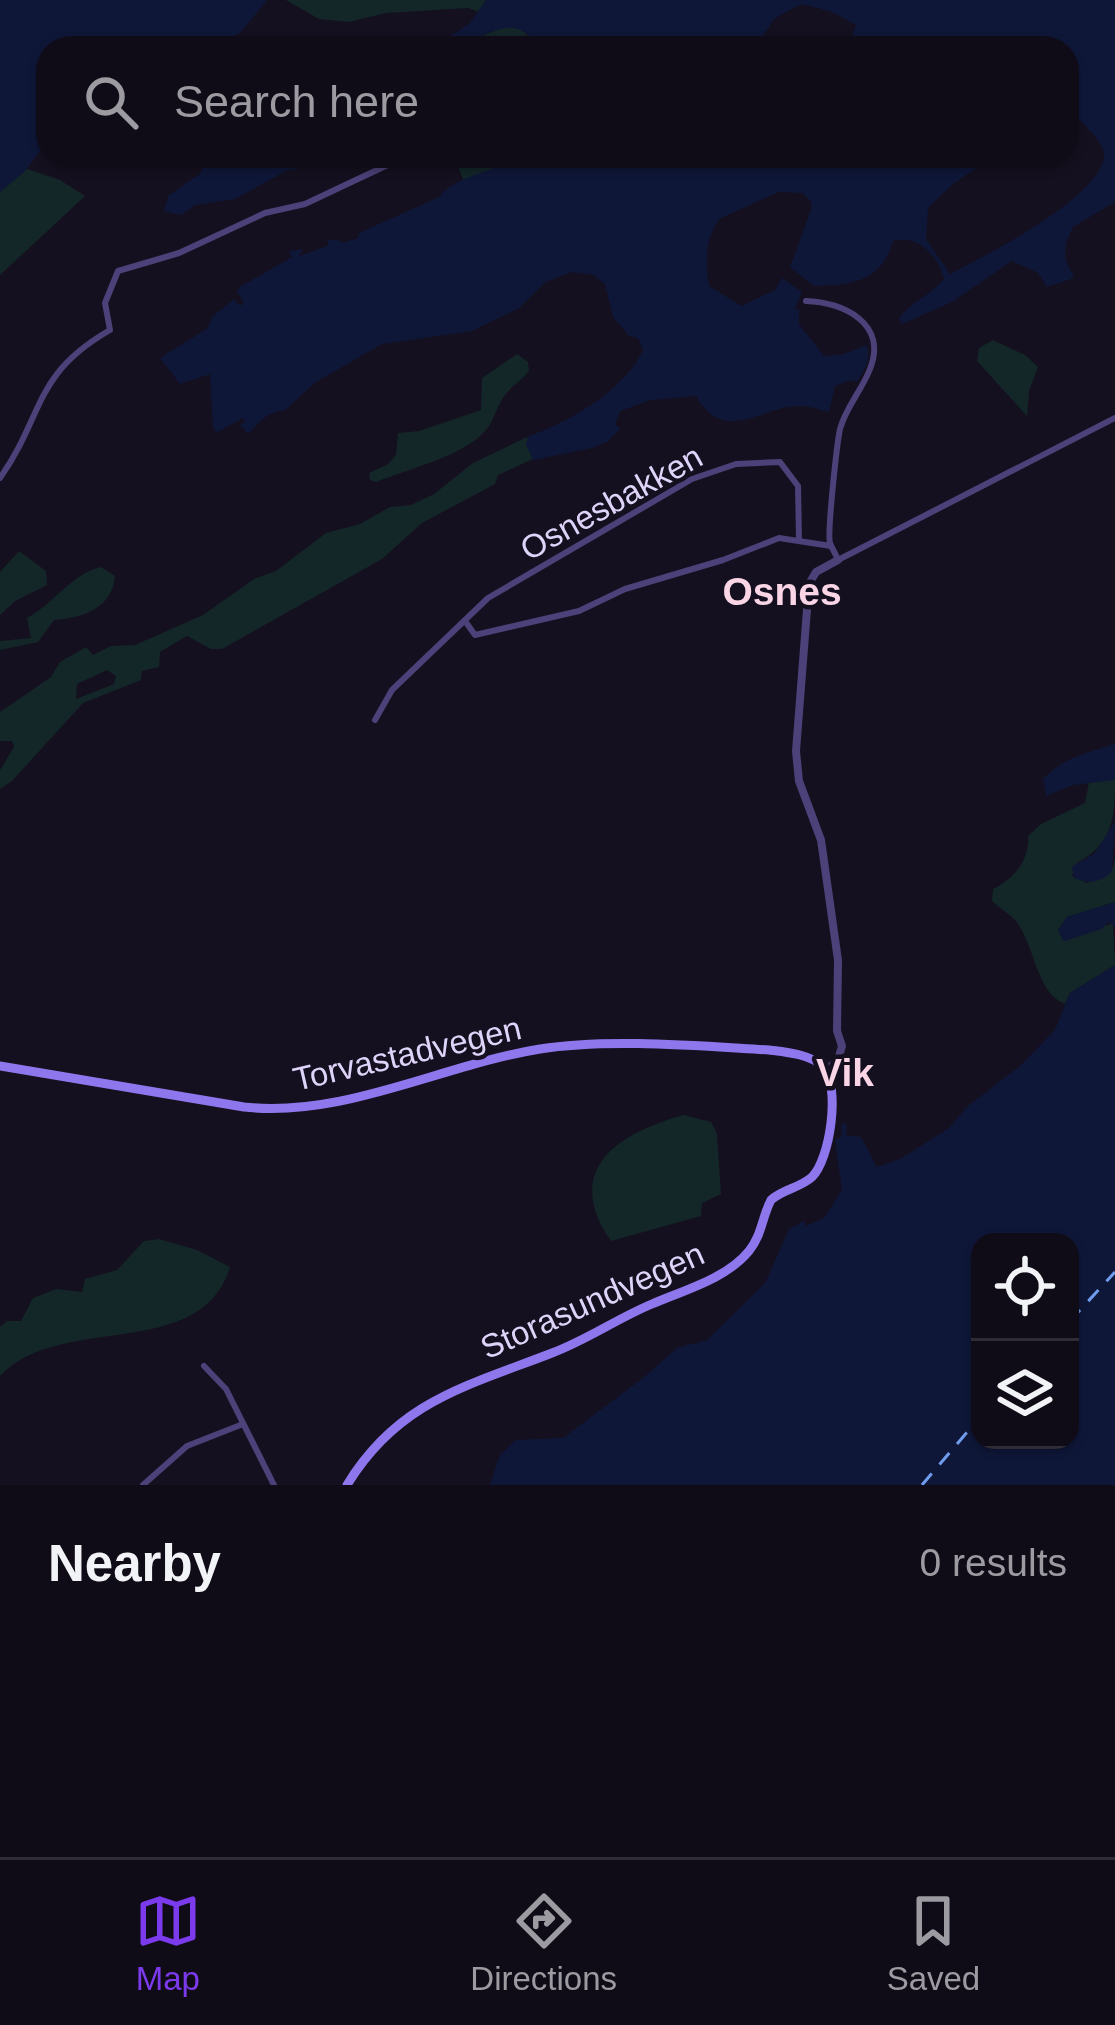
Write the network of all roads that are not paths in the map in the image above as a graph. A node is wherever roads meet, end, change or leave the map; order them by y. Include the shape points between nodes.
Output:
1 (381, 168) edge
2 (806, 301) dead end
3 (1115, 418) edge
4 (0, 478) edge
5 (799, 540) junction
6 (831, 546) junction
7 (838, 560) junction
8 (465, 621) junction
9 (375, 721) dead end
10 (0, 1066) edge
11 (826, 1070) junction
12 (204, 1366) dead end
13 (243, 1424) junction
14 (142, 1485) edge
15 (274, 1485) edge
16 (347, 1485) edge

1 - 4 street via 118,271 105,303 110,330 66,359
2 - 6 street via 854,312 874,346 838,437
3 - 7 street
5 - 6 street
5 - 8 street via 778,538 579,611 475,634
5 - 8 street, Osnesbakken via 798,486 788,469 771,460 736,464 692,478 621,519 488,598
6 - 7 street
7 - 11 street via 809,584 796,751 821,840 838,960 842,1046
8 - 9 street, Osnesbakken via 392,690
10 - 11 main road, Torvastadvegen via 284,1109 553,1047 769,1050
11 - 16 main road, Storasundvegen via 831,1108 823,1160 809,1179 770,1200 741,1260 563,1348 433,1400 392,1429
12 - 13 street
13 - 14 street via 187,1446
13 - 15 street

